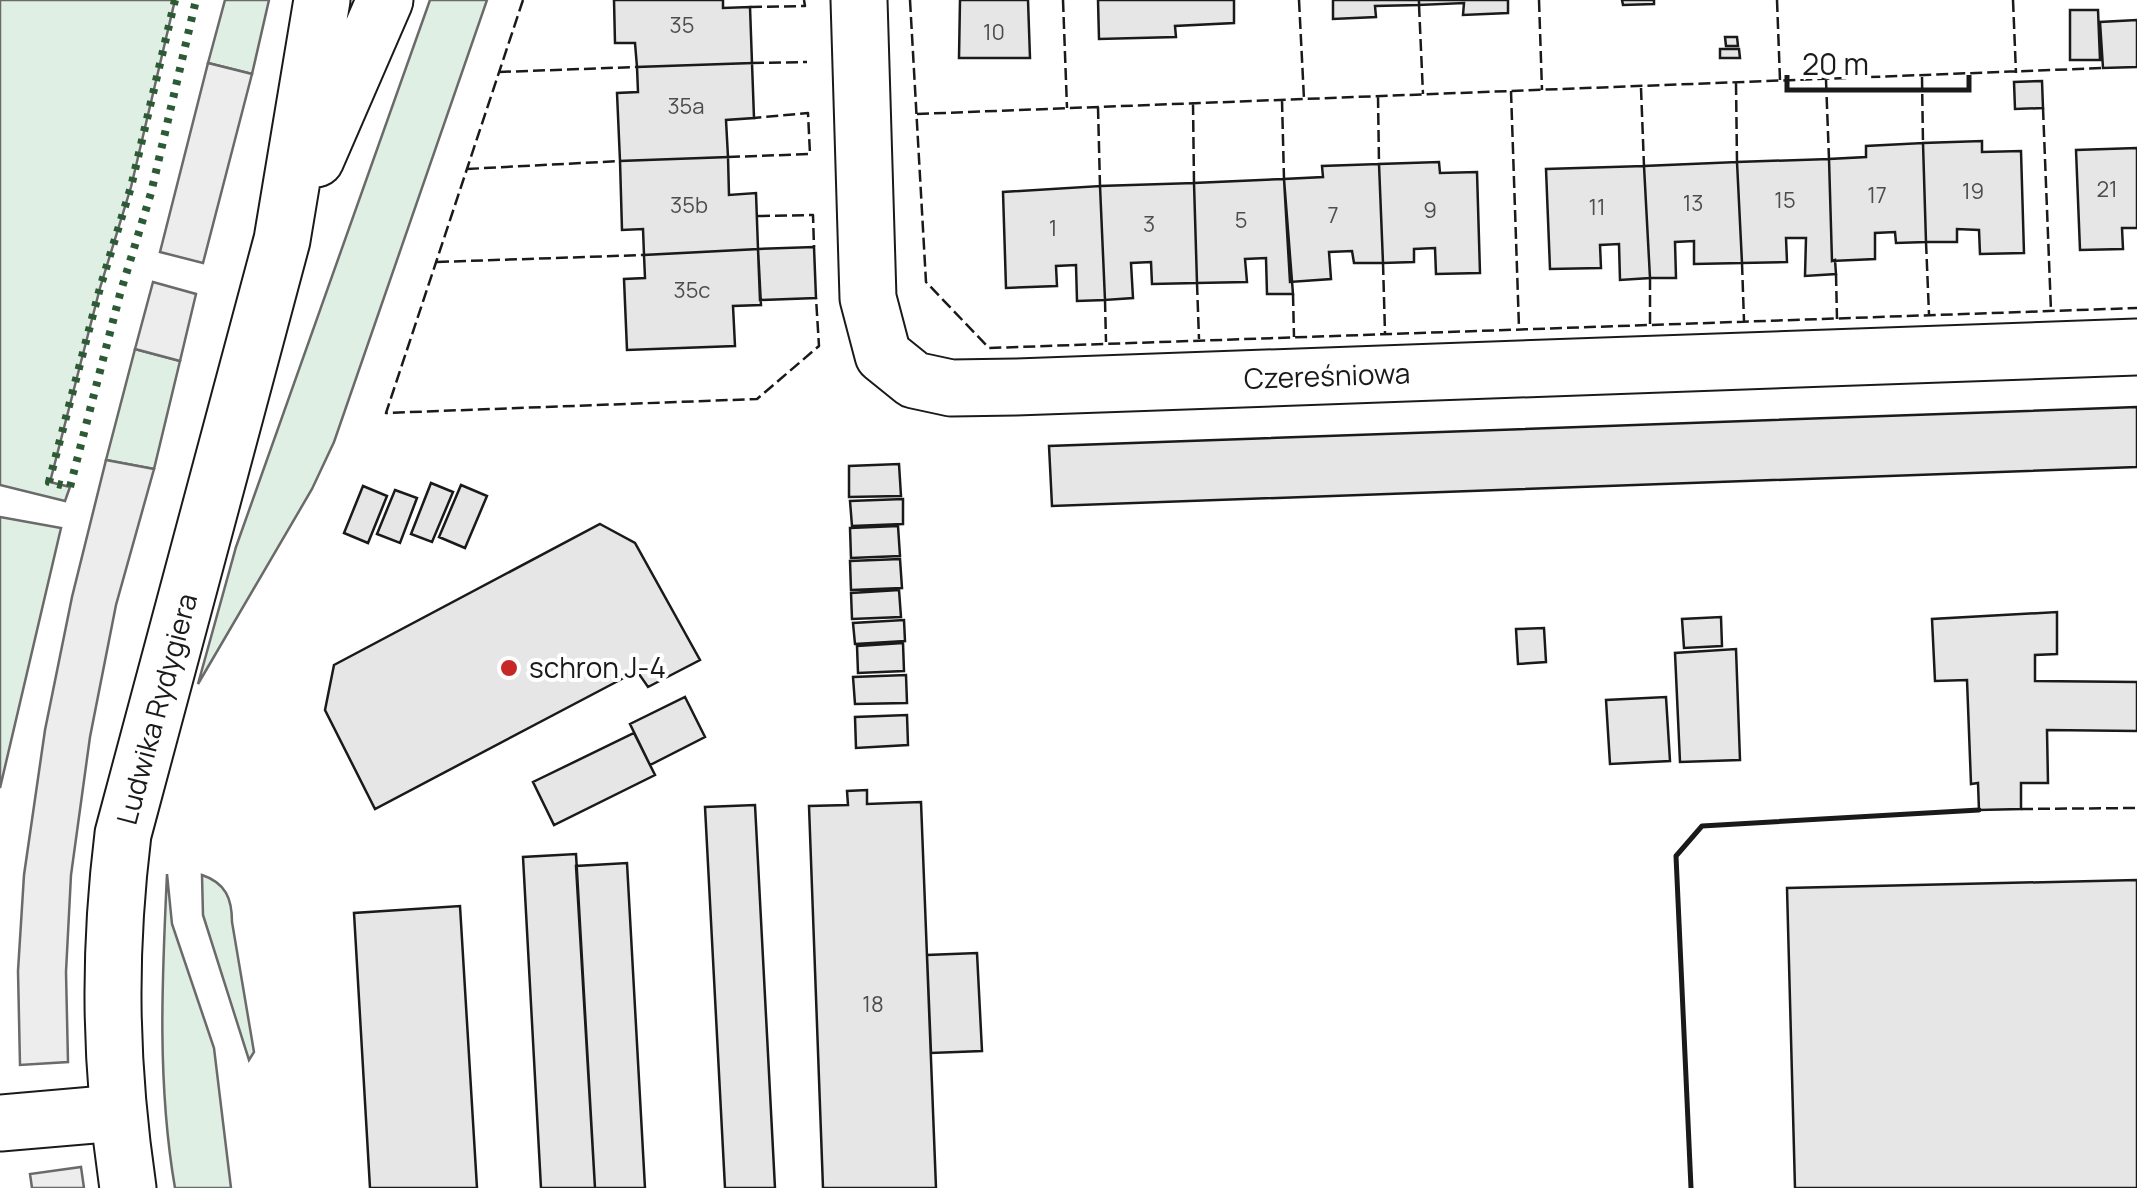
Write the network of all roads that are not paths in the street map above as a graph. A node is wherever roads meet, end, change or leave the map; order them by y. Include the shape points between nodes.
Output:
1 (322, 0) edge
2 (385, 0) edge
3 (859, 0) edge
4 (282, 240) junction
5 (2137, 347) edge
6 (117, 1114) junction
7 (0, 1123) edge
8 (128, 1188) edge

1 - 4 street, Ludwika Rydygiera
2 - 4 street, Ludwika Rydygiera
3 - 5 street, Czereśniowa via 868,298 883,354 914,380 951,388 1016,387
4 - 6 street, Ludwika Rydygiera via 122,834 112,991
6 - 7 street
6 - 8 street, Ludwika Rydygiera

